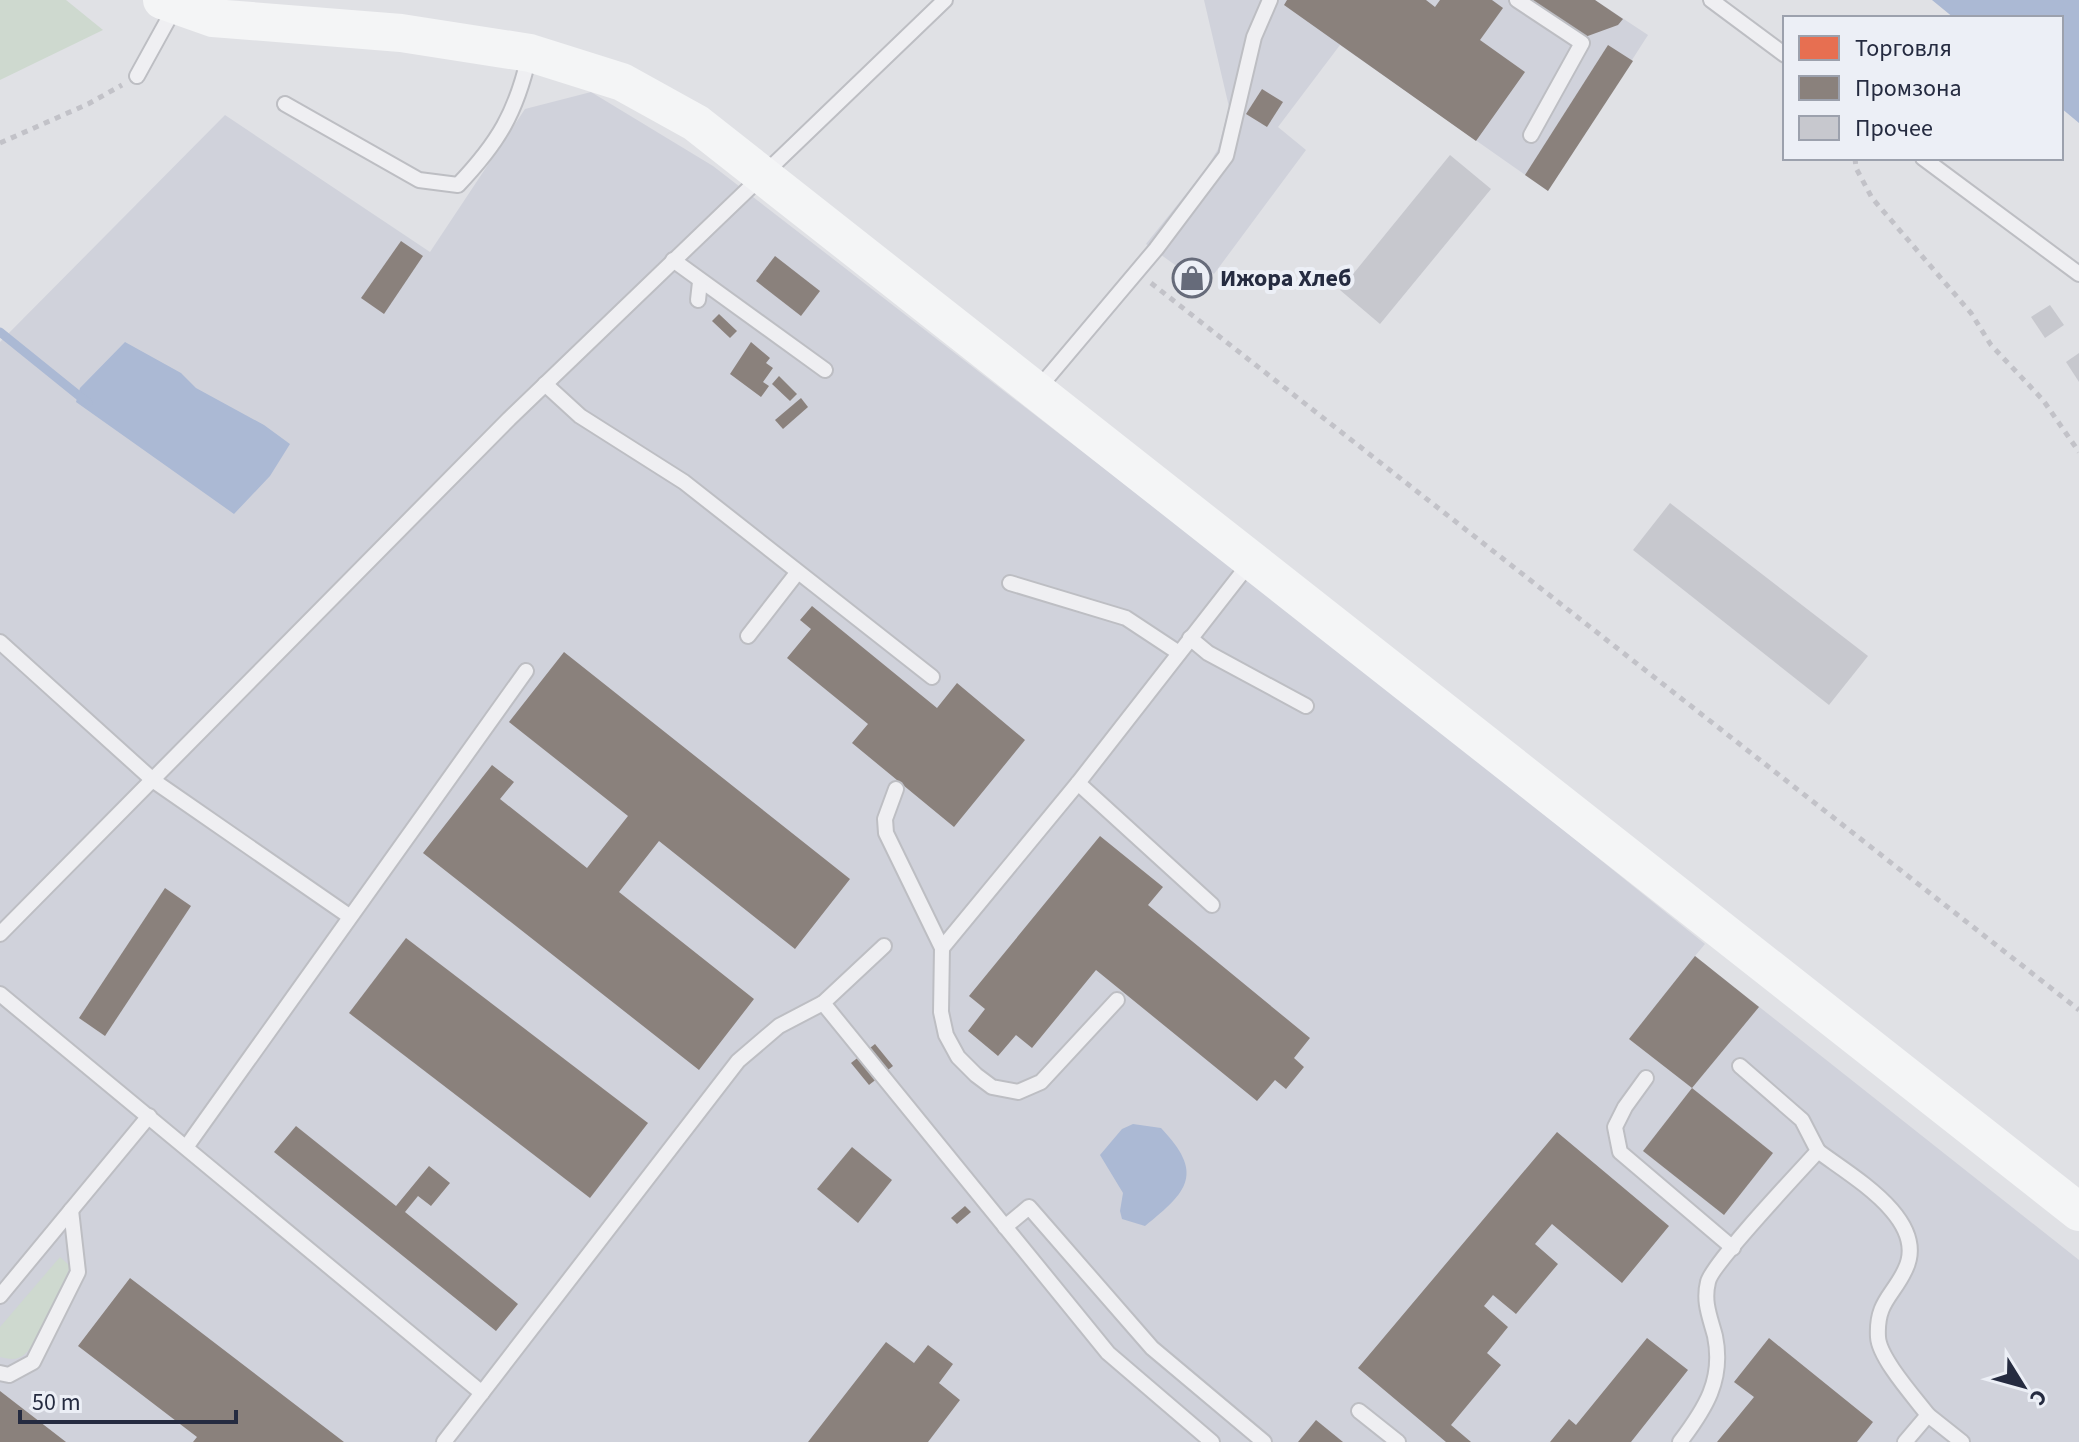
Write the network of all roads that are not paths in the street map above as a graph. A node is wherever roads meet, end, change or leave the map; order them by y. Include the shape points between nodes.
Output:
1 (945, 0) edge
2 (1270, 0) edge
3 (1517, 0) edge
4 (1711, 0) edge
5 (169, 3) edge
6 (530, 53) junction
7 (1783, 54) edge
8 (137, 76) road end
9 (285, 104) dead end
10 (1531, 135) dead end
11 (1926, 160) edge
12 (762, 173) junction
13 (673, 260) junction
14 (2079, 274) edge
15 (700, 282) junction
16 (698, 300) dead end
17 (825, 370) dead end
18 (545, 384) junction
19 (1037, 391) junction
20 (1252, 560) junction
21 (797, 573) junction
22 (1010, 583) dead end
23 (748, 636) dead end
24 (1190, 638) junction
25 (0, 642) edge
26 (1179, 653) junction
27 (526, 671) dead end
28 (932, 677) dead end
29 (1306, 706) dead end
30 (154, 781) junction
31 (1078, 783) junction
32 (896, 789) dead end
33 (1212, 905) dead end
34 (349, 916) junction
35 (0, 934) edge
36 (884, 946) dead end
37 (942, 948) junction
38 (0, 994) edge
39 (1117, 1000) dead end
40 (823, 1003) junction
41 (1740, 1066) dead end
42 (1646, 1078) dead end
43 (149, 1116) junction
44 (187, 1146) junction
45 (1818, 1151) junction
46 (71, 1210) junction
47 (2079, 1212) edge
48 (1005, 1227) junction
49 (1733, 1248) junction
50 (0, 1296) edge
51 (0, 1373) edge
52 (482, 1393) junction
53 (1359, 1411) dead end
54 (1928, 1415) junction
55 (444, 1442) edge
56 (1212, 1442) edge
57 (1264, 1442) edge
58 (1398, 1442) edge
59 (1680, 1442) edge
60 (1905, 1442) edge
61 (1962, 1442) edge

1 - 12 lane
2 - 19 lane via 1254,37 1226,156
3 - 10 lane via 1582,43
4 - 7 lane
5 - 6 main road via 213,18 401,33
5 - 8 lane
6 - 9 lane via 510,119 458,185 419,180
6 - 12 main road via 593,70 653,97
11 - 14 lane
12 - 13 lane
12 - 19 main road
13 - 15 lane
13 - 18 lane
15 - 16 lane
15 - 17 lane
18 - 21 lane via 580,416 684,482
18 - 30 lane
19 - 20 main road
20 - 24 lane
20 - 47 main road
21 - 23 lane
21 - 28 lane
22 - 26 lane via 1126,618
24 - 26 lane
24 - 29 lane
25 - 30 lane
26 - 31 lane
27 - 34 lane
30 - 34 lane
30 - 35 lane
31 - 33 lane
31 - 37 lane
32 - 37 lane via 885,819 886,833
34 - 44 lane
36 - 40 lane
37 - 39 lane via 946,1035 958,1057 992,1087 1018,1092 1041,1082
38 - 43 lane
40 - 48 lane
40 - 52 lane via 779,1026 738,1061
41 - 45 lane via 1802,1120
42 - 49 lane via 1615,1127 1620,1152
43 - 44 lane
43 - 46 lane
44 - 52 lane
45 - 49 lane
45 - 54 lane via 1889,1206 1910,1237 1906,1269 1883,1300 1877,1340
46 - 50 lane
46 - 51 lane via 78,1272 33,1362 9,1375
48 - 56 lane via 1108,1353
48 - 57 lane via 1029,1207 1152,1348
49 - 59 lane via 1708,1279 1706,1309 1715,1338 1715,1370 1708,1406
52 - 55 lane
53 - 58 lane
54 - 60 lane
54 - 61 lane

